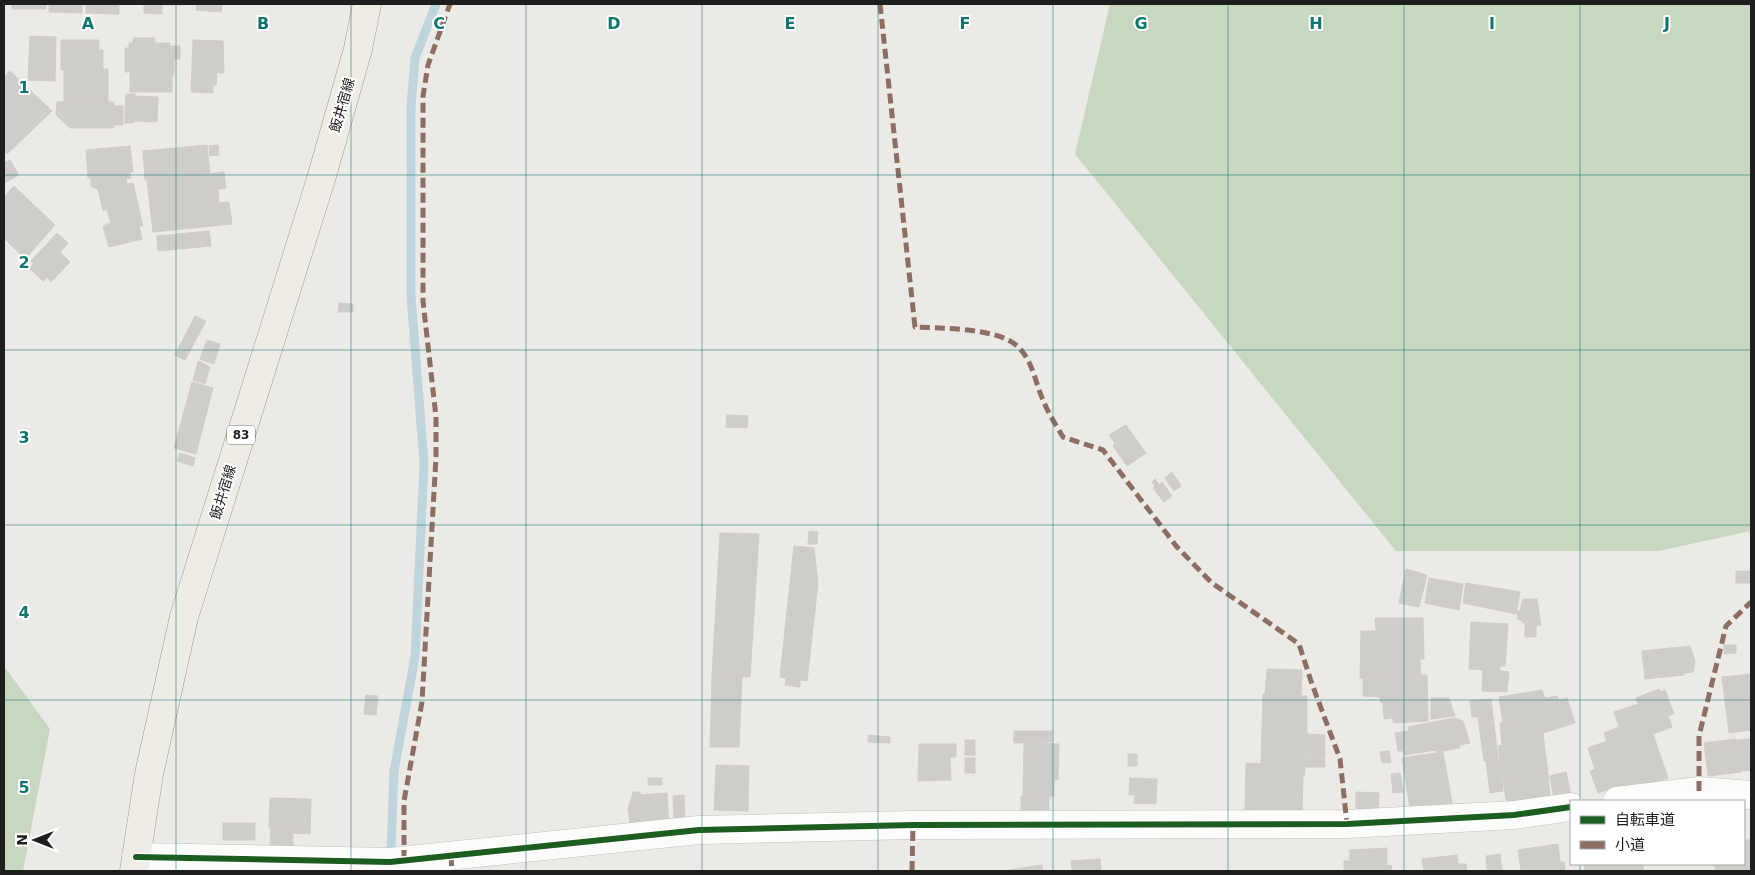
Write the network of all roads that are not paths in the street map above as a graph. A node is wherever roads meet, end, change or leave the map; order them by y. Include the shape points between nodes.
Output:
1 (367, 4) edge
2 (1751, 795) edge
3 (1625, 800) edge
4 (1570, 807) edge
5 (135, 864) edge

1 - 5 main road, 飯井宿線 / 83 via 358,49 321,179 184,617 149,774
2 - 3 street via 1699,791
4 - 5 street via 1514,815 1347,824 913,824 699,830 390,862

